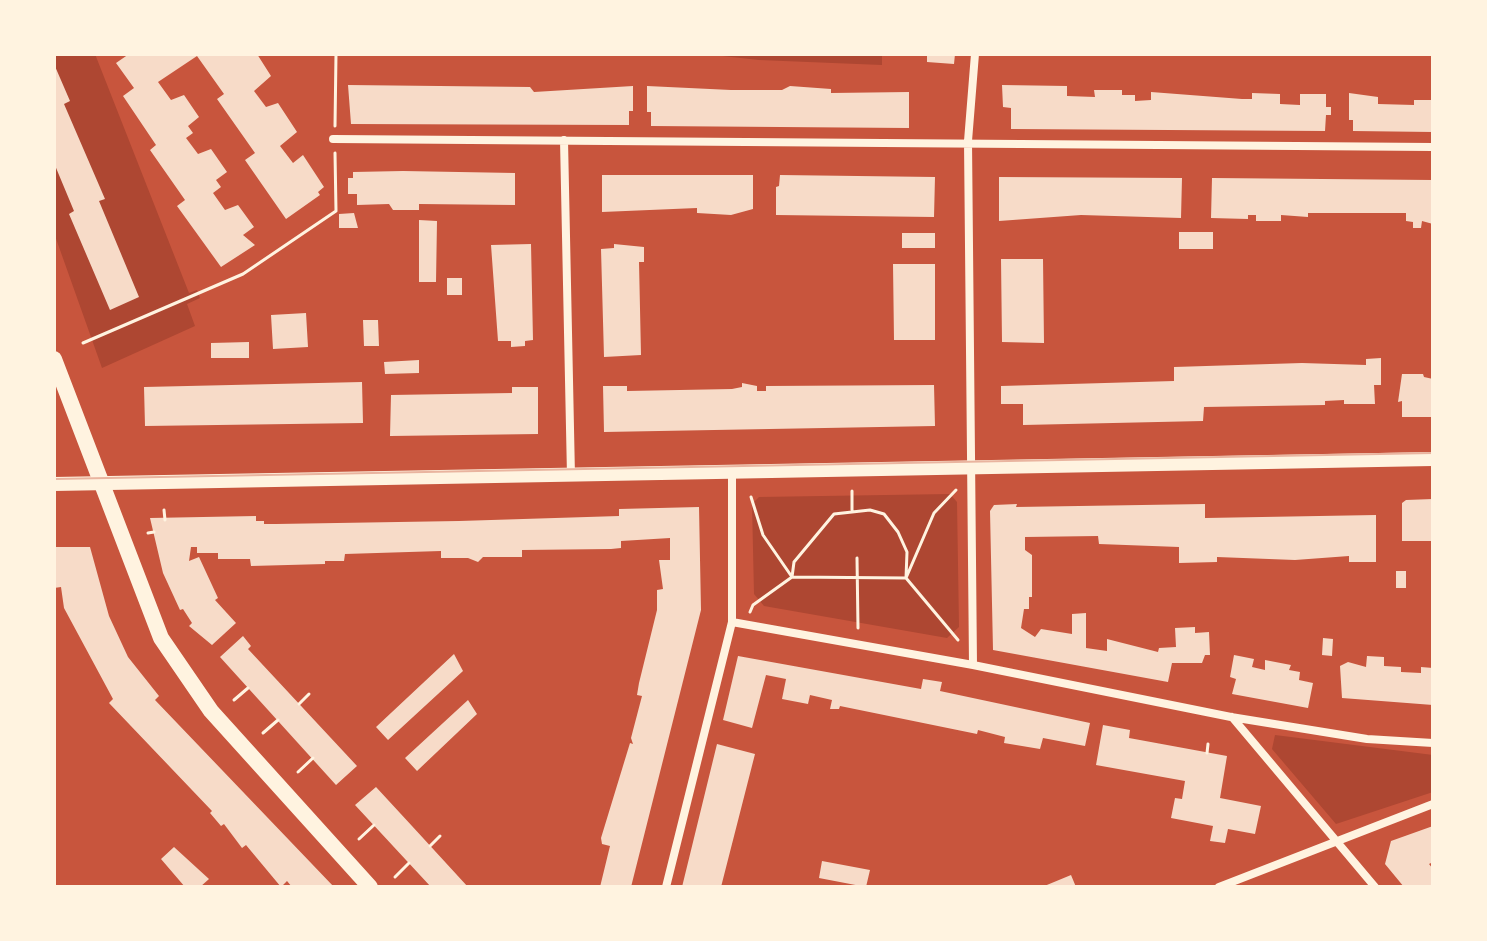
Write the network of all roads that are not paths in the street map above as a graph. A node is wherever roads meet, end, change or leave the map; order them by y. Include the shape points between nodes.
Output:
1 (975, 54) edge
2 (333, 139) road end
3 (564, 140) junction
4 (968, 141) junction
5 (1433, 147) edge
6 (54, 359) edge
7 (1433, 459) edge
8 (973, 466) junction
9 (732, 472) junction
10 (571, 476) junction
11 (54, 484) edge
12 (103, 484) junction
13 (732, 622) junction
14 (973, 665) junction
15 (1231, 717) junction
16 (1433, 743) edge
17 (1433, 804) edge
18 (1334, 840) junction
19 (370, 887) edge
20 (666, 887) edge
21 (1219, 887) edge
22 (1375, 887) edge

1 - 4 street
2 - 3 street
3 - 4 street
3 - 10 street
4 - 5 street
4 - 8 street
6 - 12 main road
7 - 8 street
8 - 9 street
8 - 14 street
9 - 10 street
9 - 13 street
10 - 12 street
11 - 12 street
12 - 19 main road via 144,602 187,681
13 - 14 street
13 - 20 street
14 - 15 street
15 - 16 street via 1367,739
15 - 18 street
17 - 18 street
18 - 21 street
18 - 22 street

